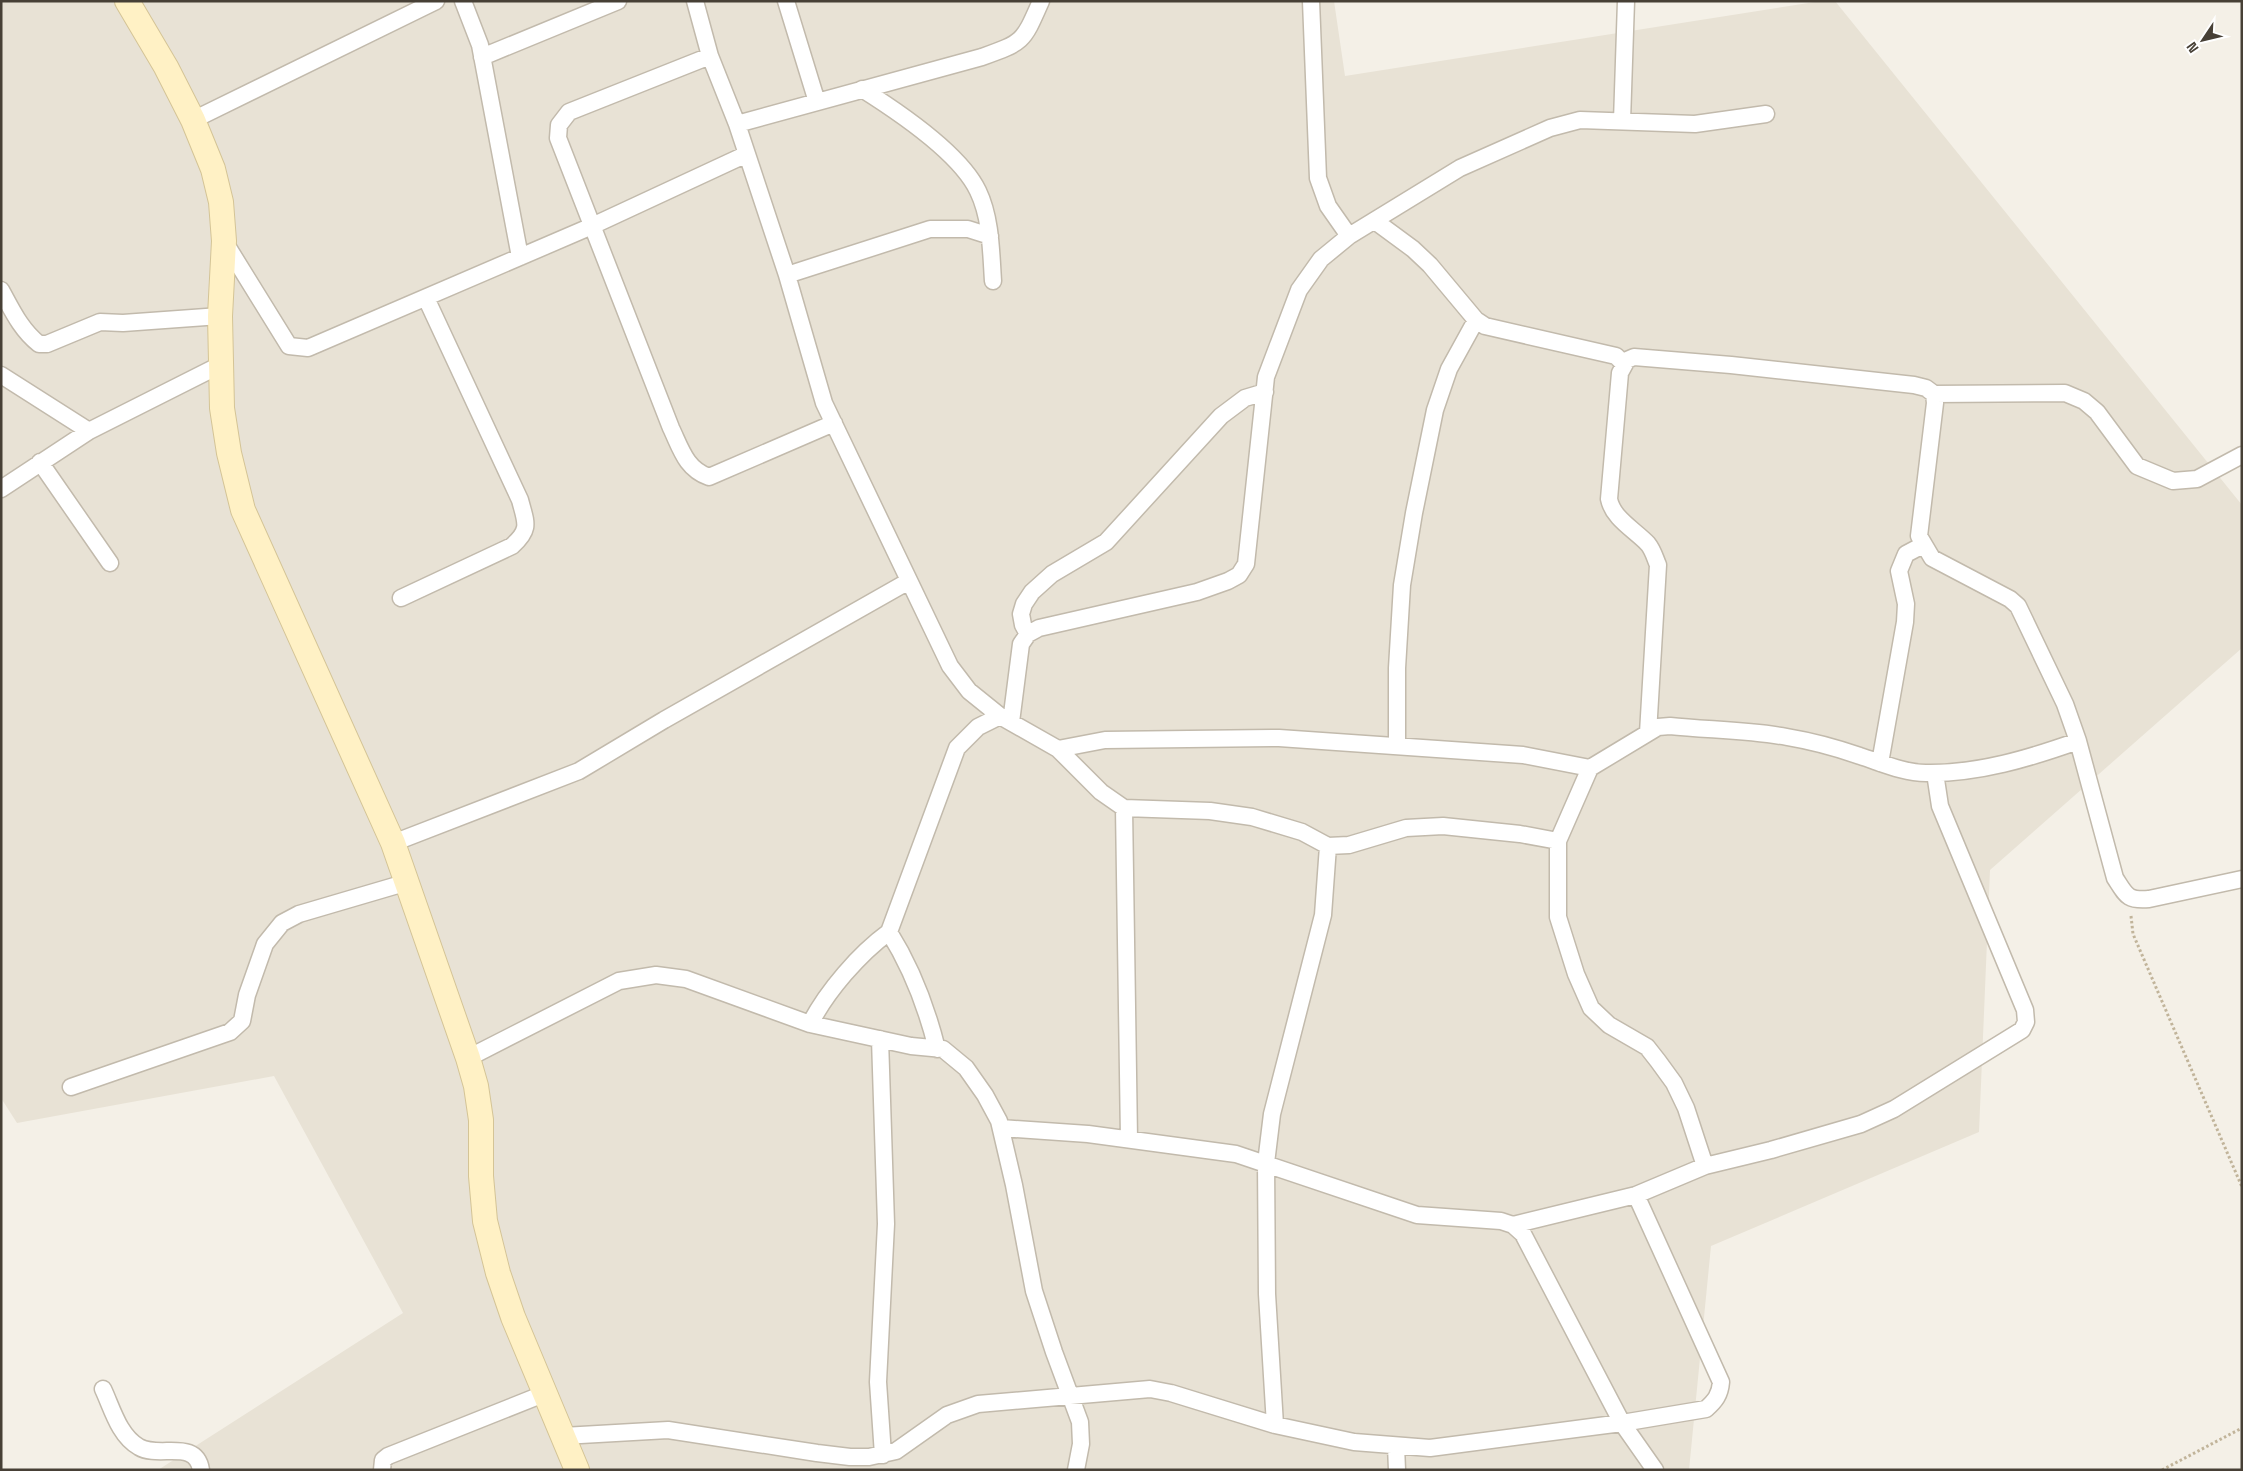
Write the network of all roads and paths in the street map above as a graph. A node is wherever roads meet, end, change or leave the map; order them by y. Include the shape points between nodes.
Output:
1 (127, 1) edge
2 (436, 1) edge
3 (463, 1) edge
4 (618, 1) edge
5 (695, 1) edge
6 (786, 1) edge
7 (1041, 1) edge
8 (1311, 1) edge
9 (1626, 1) edge
10 (710, 56) junction
11 (482, 57) junction
12 (862, 89) junction
13 (816, 102) junction
14 (1766, 114) dead end
15 (193, 120) junction
16 (1622, 121) junction
17 (737, 124) junction
18 (747, 154) junction
19 (1375, 221) junction
20 (592, 226) junction
21 (990, 236) junction
22 (1349, 236) junction
23 (224, 241) junction
24 (520, 257) junction
25 (787, 275) junction
26 (993, 281) dead end
27 (1, 290) edge
28 (426, 298) junction
29 (220, 316) junction
30 (1476, 320) junction
31 (222, 364) junction
32 (1624, 364) junction
33 (1, 375) edge
34 (1265, 392) junction
35 (1934, 394) junction
36 (834, 424) junction
37 (89, 431) junction
38 (2242, 454) edge
39 (40, 462) junction
40 (1, 489) edge
41 (1924, 545) junction
42 (110, 563) dead end
43 (909, 581) junction
44 (401, 598) dead end
45 (1028, 634) junction
46 (1005, 719) junction
47 (1648, 734) junction
48 (2078, 741) junction
49 (1398, 745) junction
50 (1058, 749) junction
51 (1880, 763) junction
52 (1590, 768) junction
53 (1935, 773) junction
54 (1124, 808) junction
55 (1558, 841) junction
56 (393, 843) junction
57 (1328, 846) junction
58 (2242, 879) edge
59 (408, 882) junction
60 (2135, 900) junction
61 (888, 932) junction
62 (810, 1024) junction
63 (880, 1039) junction
64 (937, 1049) junction
65 (468, 1058) junction
66 (71, 1087) dead end
67 (1001, 1128) junction
68 (1129, 1140) junction
69 (1266, 1163) junction
70 (1705, 1166) junction
71 (2242, 1187) edge
72 (1636, 1194) junction
73 (1513, 1225) junction
74 (103, 1388) dead end
75 (546, 1393) junction
76 (1071, 1397) junction
77 (1622, 1423) junction
78 (1275, 1424) junction
79 (2242, 1428) edge
80 (563, 1436) junction
81 (1396, 1446) junction
82 (882, 1455) junction
83 (1646, 1466) edge
84 (201, 1470) edge
85 (382, 1470) edge
86 (577, 1470) edge
87 (1076, 1470) edge
88 (1397, 1470) edge
89 (2162, 1470) edge

1 - 15 main road
2 - 15 street
3 - 11 street
4 - 11 street
5 - 10 street
6 - 13 street
7 - 12 street via 1023,38 1016,45
8 - 22 street via 1318,178 1328,206
9 - 16 street
10 - 17 street
10 - 20 street via 569,112 559,126 558,138
11 - 24 street
12 - 13 street
12 - 21 street via 908,118 960,166 978,190
13 - 17 street
14 - 16 street via 1695,124
15 - 23 main road via 213,169 221,202
16 - 19 street via 1580,120 1550,128 1460,168
17 - 18 street
18 - 20 street
18 - 25 street
19 - 22 street
19 - 30 street via 1430,265
20 - 24 street
20 - 36 street via 689,466 709,477
21 - 25 street via 968,229 930,229
21 - 26 street
22 - 34 street via 1321,259 1298,290 1266,377
23 - 28 street via 289,346 308,348
23 - 29 main road
24 - 28 street
25 - 36 street via 824,403
27 - 29 street via 17,320 39,344 47,344 100,322
28 - 44 street via 520,500 526,522 524,535 512,546
29 - 31 main road
30 - 32 street via 1485,326 1616,356
30 - 49 street via 1449,369 1435,410 1414,513 1402,585 1397,668
31 - 37 street
31 - 56 main road via 222,408 243,510
32 - 35 street via 1634,358 1731,365 1914,385
32 - 47 street via 1620,372 1609,499 1610,506 1648,545 1658,565
33 - 37 street
34 - 45 street via 1234,404 1106,542 1052,574 1032,592 1021,614
34 - 45 street via 1249,552 1239,575 1196,592 1039,628
35 - 38 street via 2065,393 2084,401 2097,412 2138,466 2173,481 2197,479
35 - 41 street via 1920,536
36 - 43 street
37 - 39 street
39 - 40 street
39 - 42 street
41 - 48 street via 1932,558 2018,606 2065,704
41 - 51 street via 1906,554 1899,571 1906,604 1905,622
43 - 46 street via 950,666 969,691
43 - 56 street via 579,771
45 - 46 street via 1022,644
46 - 50 street
46 - 61 street via 978,727 957,748
47 - 51 street via 1658,727 1670,726 1787,737
47 - 52 street
48 - 53 street via 2035,756 1957,773
48 - 60 street via 2114,878 2126,895
49 - 50 street via 1279,738 1172,739 1105,740
49 - 52 street via 1523,754
50 - 54 street via 1101,792
51 - 53 street via 1898,769
52 - 55 street
53 - 70 street via 1940,806 2025,1010 2026,1022 2022,1030 1894,1108 1861,1124
54 - 57 street via 1210,811 1252,817 1302,832
54 - 68 street
55 - 57 street via 1443,826 1406,828 1349,845
55 - 70 street via 1558,917 1576,974 1591,1008 1609,1025 1647,1047 1674,1083
56 - 59 main road
57 - 69 street via 1323,916 1272,1114
58 - 60 street
59 - 65 main road
59 - 66 street via 299,914 282,923 265,944 247,995 242,1021 230,1032
60 - 71 path via 2130,920 2133,934
61 - 62 street via 874,943 821,1002
61 - 64 street via 900,951 923,1005
62 - 63 street
62 - 65 street via 686,979 656,975 619,981
63 - 64 street
63 - 82 street via 886,1224 878,1382
64 - 67 street via 944,1049 966,1068 985,1095
65 - 75 main road via 481,1120 485,1221 513,1317
67 - 68 street
67 - 76 street via 1034,1291
68 - 69 street via 1236,1154
69 - 73 street via 1417,1215 1501,1221
69 - 78 street via 1267,1294
70 - 72 street
72 - 73 street
72 - 77 street via 1721,1382 1716,1401 1706,1409
73 - 77 street via 1523,1234
74 - 84 street via 124,1434 138,1447 192,1453
75 - 80 main road
75 - 85 street via 388,1456 383,1460
76 - 78 street via 1150,1389
76 - 82 street via 963,1408 947,1415 896,1451
76 - 87 street via 1080,1422 1081,1444
77 - 81 street via 1430,1448
77 - 83 street
78 - 81 street via 1354,1442
79 - 89 path
80 - 82 street via 668,1430 850,1457
80 - 86 main road
81 - 88 street

